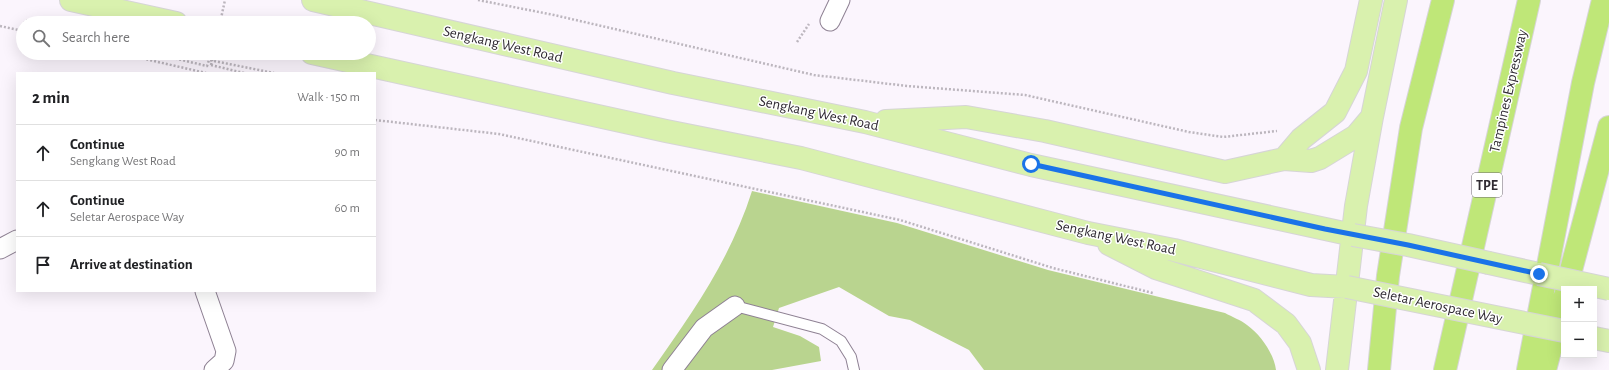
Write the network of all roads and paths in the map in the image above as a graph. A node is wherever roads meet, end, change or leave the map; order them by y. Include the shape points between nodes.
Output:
1 (71, 0) edge
2 (225, 0) edge
3 (312, 0) edge
4 (478, 0) edge
5 (840, 0) edge
6 (1371, 0) edge
7 (1396, 0) edge
8 (1443, 0) edge
9 (1529, 0) edge
10 (1602, 0) edge
11 (144, 16) edge
12 (222, 16) edge
13 (830, 21) dead end
14 (0, 26) edge
15 (16, 29) edge
16 (149, 60) edge
17 (182, 60) edge
18 (209, 60) edge
19 (209, 60) edge
20 (212, 60) edge
21 (344, 60) edge
22 (202, 72) edge
23 (240, 72) edge
24 (269, 72) edge
25 (1372, 116) junction
26 (376, 120) edge
27 (865, 122) junction
28 (1609, 127) edge
29 (1280, 131) dead end
30 (1284, 159) junction
31 (1088, 233) junction
32 (1353, 235) junction
33 (16, 241) edge
34 (0, 249) edge
35 (1311, 285) joint
36 (1567, 286) edge
37 (1347, 287) junction
38 (1609, 289) edge
39 (205, 292) edge
40 (1158, 294) dead end
41 (735, 306) joint
42 (1561, 309) edge
43 (1561, 330) edge
44 (1597, 339) edge
45 (1609, 341) edge
46 (214, 370) edge
47 (672, 370) edge
48 (854, 370) edge
49 (1309, 370) edge
50 (1337, 370) edge
51 (1379, 370) edge
52 (1445, 370) edge
53 (1528, 370) edge
54 (1545, 370) edge

1 - 11 main road
2 - 12 path
3 - 27 main road, Sengkang West Road via 673,83
4 - 29 path via 814,75 1025,96 1223,137
5 - 13 street
6 - 30 main road via 1356,71 1335,112 1302,139
7 - 25 main road
8 - 51 highway via 1411,128 1388,276
9 - 52 highway, Tampines Expressway / TPE
10 - 53 highway via 1583,83
14 - 15 path
16 - 22 path
17 - 18 path via 207,66
19 - 24 path
20 - 23 path, bridge via 211,65
21 - 31 main road, Sengkang West Road via 801,158
25 - 30 main road via 1356,136 1320,158 1311,161
25 - 32 main road
26 - 40 path via 499,134 900,220 1053,268
27 - 30 main road via 966,117 1045,131 1225,172
27 - 32 main road, Sengkang West Road via 1031,164
28 - 36 highway
31 - 35 main road, Sengkang West Road via 1174,250
31 - 49 main road via 1156,268 1254,300 1286,324 1300,343
32 - 37 main road
32 - 38 main road, bridge
33 - 34 street
35 - 37 main road, Seletar Aerospace Way
37 - 43 main road, Seletar Aerospace Way, bridge
37 - 50 main road
39 - 46 street via 226,351 224,361
41 - 47 street via 704,328
41 - 48 lane via 822,329 841,341 852,358
42 - 54 highway
44 - 45 main road

